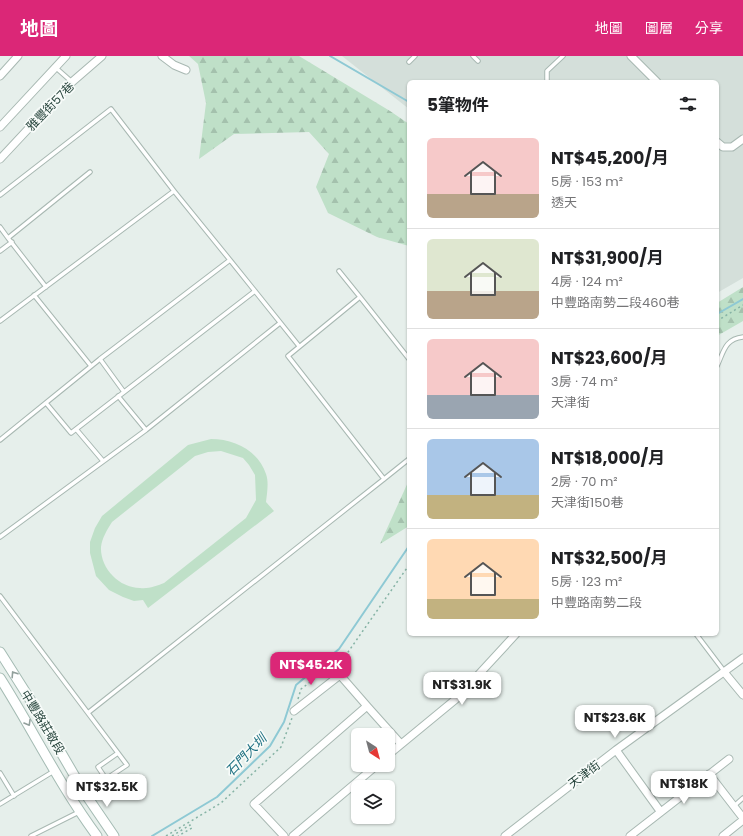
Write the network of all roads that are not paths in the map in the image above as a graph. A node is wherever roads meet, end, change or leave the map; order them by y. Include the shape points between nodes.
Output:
1 (18, 56) edge
2 (66, 56) edge
3 (102, 56) edge
4 (162, 56) edge
5 (415, 56) edge
6 (473, 56) edge
7 (562, 56) edge
8 (631, 56) edge
9 (478, 61) dead end
10 (409, 62) dead end
11 (55, 68) junction
12 (186, 70) dead end
13 (0, 76) edge
14 (547, 80) edge
15 (655, 80) edge
16 (72, 82) junction
17 (0, 127) edge
18 (743, 138) edge
19 (719, 144) edge
20 (0, 159) edge
21 (90, 172) dead end
22 (174, 191) junction
23 (0, 195) edge
24 (0, 227) edge
25 (8, 238) junction
26 (12, 242) junction
27 (0, 251) edge
28 (230, 260) junction
29 (339, 271) dead end
30 (46, 287) junction
31 (255, 292) junction
32 (34, 295) junction
33 (360, 297) junction
34 (0, 321) edge
35 (280, 323) junction
36 (743, 337) edge
37 (299, 346) junction
38 (407, 356) edge
39 (100, 359) junction
40 (719, 362) edge
41 (91, 366) junction
42 (124, 392) junction
43 (118, 396) junction
44 (46, 403) junction
45 (76, 429) junction
46 (146, 430) junction
47 (0, 440) edge
48 (103, 461) junction
49 (407, 461) edge
50 (384, 479) junction
51 (0, 537) edge
52 (0, 596) edge
53 (514, 636) edge
54 (697, 636) edge
55 (0, 652) edge
56 (743, 658) edge
57 (724, 672) junction
58 (0, 678) edge
59 (743, 695) edge
60 (367, 706) junction
61 (294, 711) dead end
62 (88, 712) junction
63 (401, 744) junction
64 (395, 749) edge
65 (616, 750) junction
66 (118, 753) junction
67 (729, 760) dead end
68 (54, 771) junction
69 (369, 772) edge
70 (0, 773) edge
71 (709, 774) junction
72 (14, 796) junction
73 (743, 798) edge
74 (0, 804) edge
75 (734, 806) junction
76 (660, 811) junction
77 (80, 812) junction
78 (743, 819) edge
79 (31, 836) edge
80 (97, 836) edge
81 (114, 836) edge
82 (284, 836) edge
83 (293, 836) edge
84 (504, 836) edge
85 (630, 836) edge
86 (723, 836) edge

1 - 13 street
2 - 11 street
3 - 16 street, 雅豐街57巷
4 - 12 street
5 - 10 lane
6 - 9 lane
7 - 14 lane via 547,71
8 - 15 street
11 - 16 lane
11 - 17 street
16 - 20 street, 雅豐街57巷
18 - 19 street via 732,147 723,148
21 - 25 lane
22 - 23 lane via 112,109
22 - 28 lane
22 - 30 lane
24 - 25 lane
25 - 26 lane
26 - 27 lane
26 - 30 lane
28 - 31 lane
28 - 39 lane
29 - 33 lane
30 - 32 lane
31 - 35 lane
31 - 42 lane
32 - 34 lane
32 - 41 lane
33 - 37 lane
33 - 38 lane
35 - 37 lane
35 - 46 lane
36 - 40 lane via 732,339 727,344
37 - 50 lane via 288,356
39 - 41 lane
39 - 42 lane
41 - 44 lane
42 - 43 lane
43 - 45 lane
43 - 46 lane
44 - 45 lane via 70,433
44 - 47 lane
45 - 48 lane
46 - 48 lane
48 - 51 lane
49 - 50 lane
50 - 62 lane
52 - 62 lane
53 - 63 street via 456,699
54 - 57 lane
81 -> 55 main road, 中豐路莊敬段 via 84,792
56 - 57 street, 天津街
57 - 59 street
57 - 65 street, 天津街
58 -> 68 main road, 中豐路莊敬段
60 - 61 street via 340,675
60 - 63 street
60 - 82 street via 254,804
62 - 66 lane
63 - 64 street
65 - 76 street
65 - 84 street, 天津街
66 - 66 lane via 127,765 106,779 98,768
67 - 71 street
68 - 72 lane
68 - 77 main road, 中豐路莊敬段
69 - 83 street
70 - 72 lane
71 - 75 street
71 - 76 street
72 - 74 lane
73 - 75 lane
75 - 78 street
76 - 85 street
77 - 79 lane
77 - 80 main road, 中豐路莊敬段
78 - 86 street

